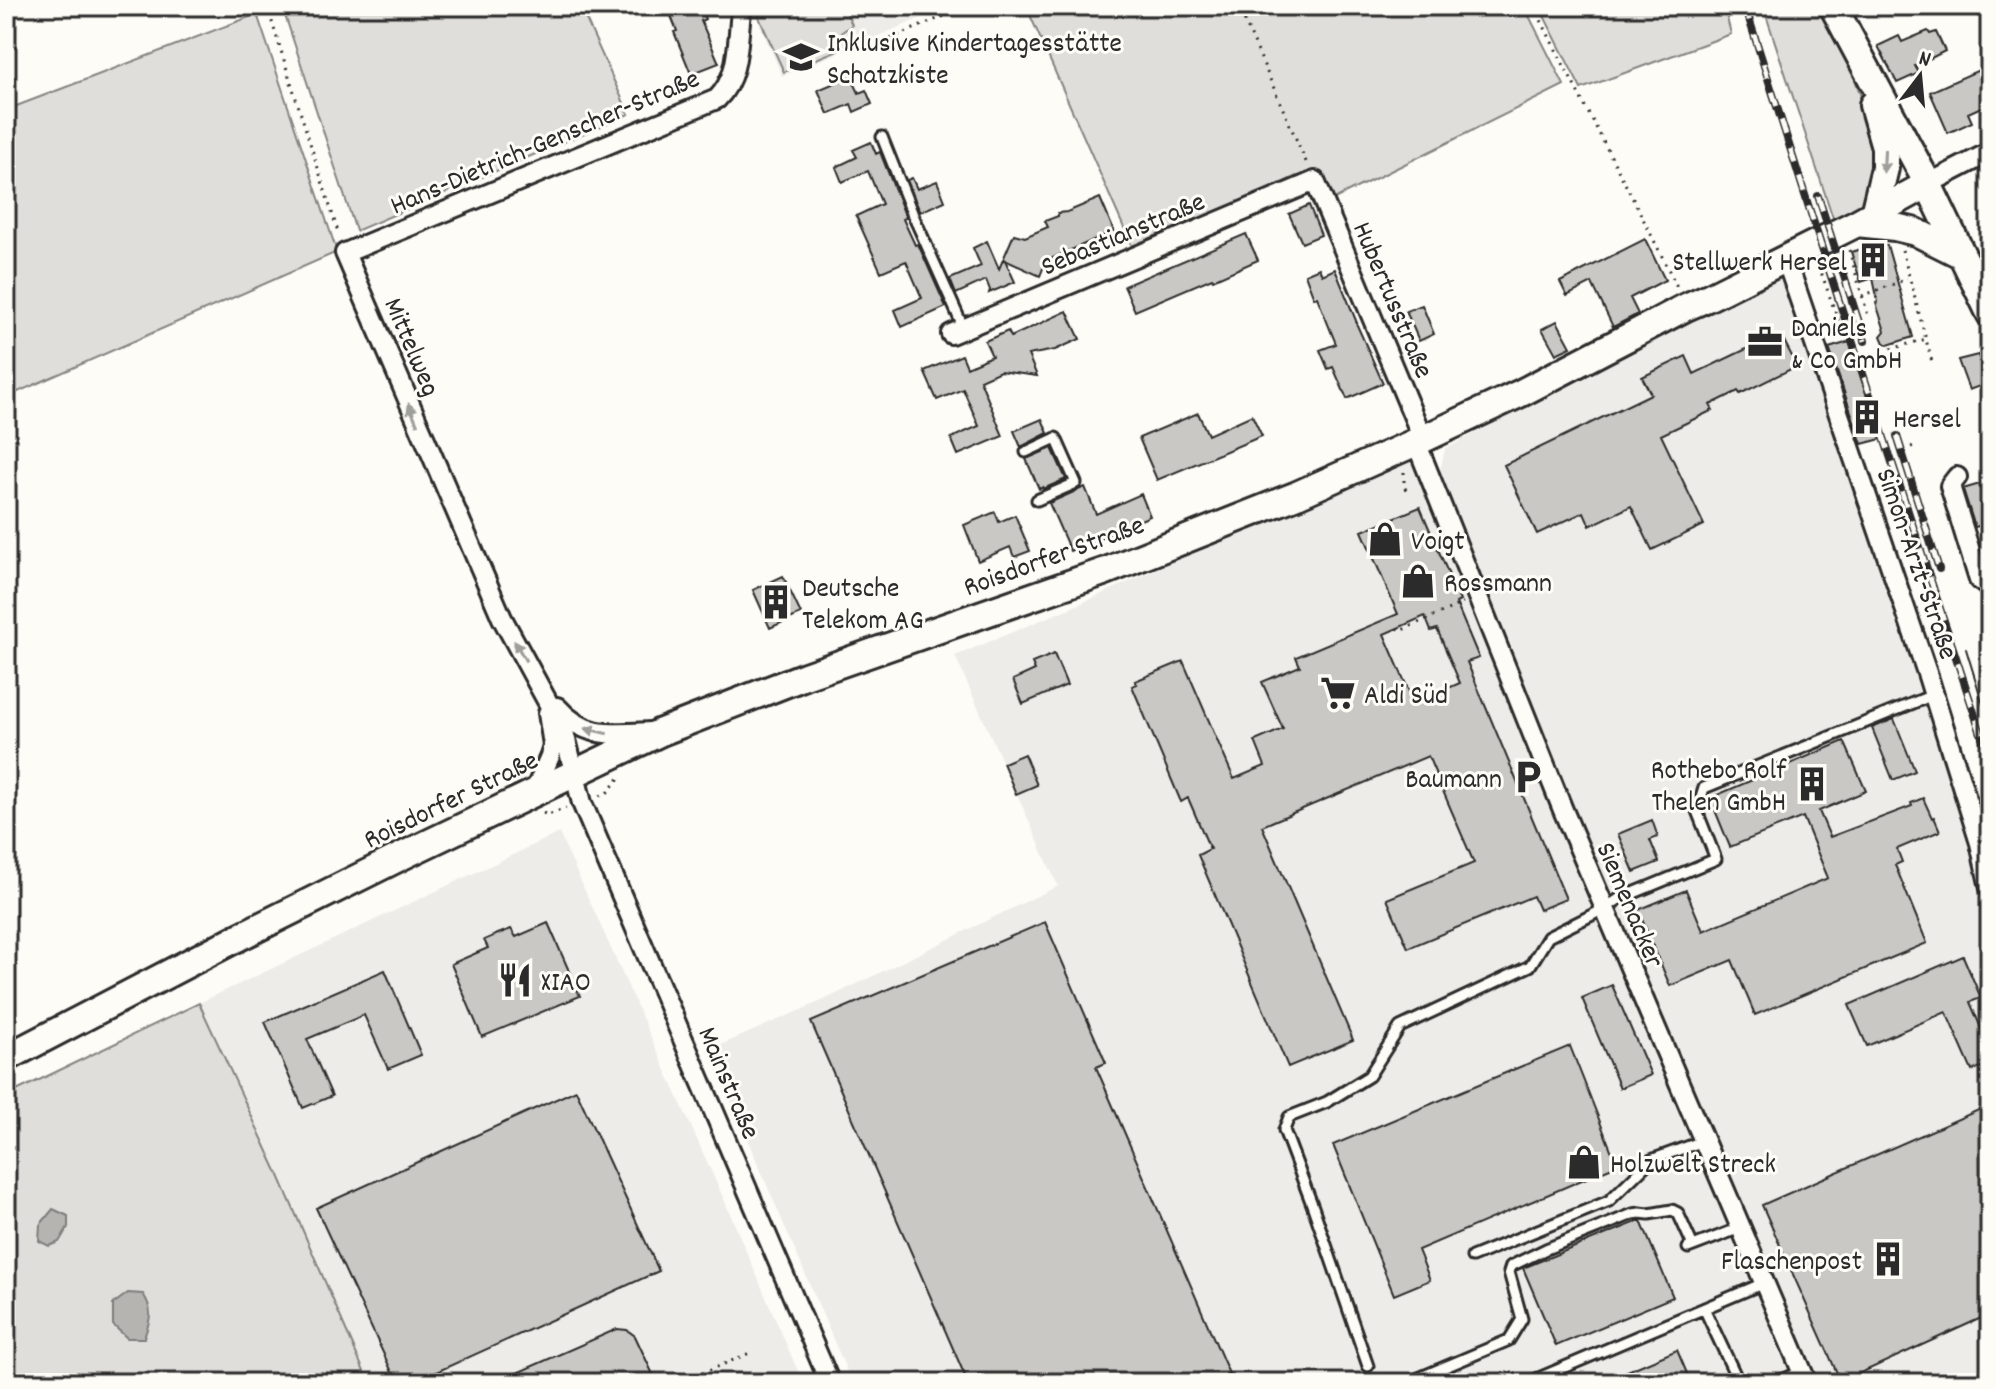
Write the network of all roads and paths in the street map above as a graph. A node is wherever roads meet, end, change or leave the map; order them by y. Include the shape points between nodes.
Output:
1 (267, 6) edge
2 (968, 6) edge
3 (1238, 6) edge
4 (1534, 6) edge
5 (1833, 6) edge
6 (738, 8) edge
7 (883, 42) dead end
8 (1860, 59) junction
9 (882, 137) dead end
10 (1990, 152) edge
11 (1315, 181) junction
12 (1928, 184) junction
13 (1860, 228) junction
14 (1899, 239) dead end
15 (345, 253) junction
16 (1960, 254) junction
17 (1786, 259) junction
18 (1817, 262) dead end
19 (1909, 279) junction
20 (1862, 296) junction
21 (1686, 307) junction
22 (1990, 313) edge
23 (1869, 319) dead end
24 (958, 332) joint
25 (1926, 339) junction
26 (1846, 343) dead end
27 (1891, 349) dead end
28 (1932, 362) dead end
29 (1414, 449) junction
30 (1026, 452) dead end
31 (1957, 477) dead end
32 (1407, 492) dead end
33 (1037, 500) dead end
34 (1990, 588) edge
35 (1477, 596) junction
36 (1397, 628) dead end
37 (545, 694) junction
38 (1933, 695) junction
39 (661, 732) junction
40 (574, 772) junction
41 (534, 793) junction
42 (582, 803) joint
43 (1990, 888) edge
44 (1604, 909) junction
45 (6, 1058) edge
46 (1703, 1141) junction
47 (1740, 1228) junction
48 (1472, 1257) dead end
49 (1764, 1283) junction
50 (1704, 1308) junction
51 (752, 1352) dead end
52 (1368, 1366) dead end
53 (1804, 1377) edge
54 (680, 1383) edge
55 (830, 1383) edge
56 (1407, 1383) edge
57 (1527, 1383) edge
58 (1739, 1383) edge
59 (1775, 1383) edge

1 - 15 path
2 - 7 path
3 - 11 path
4 - 21 path
5 - 8 main road
6 - 15 street, Hans-Dietrich-Genscher-Straße via 736,65 717,99
8 - 12 main road
8 -> 13 main road via 1885,147 1885,168
9 - 24 lane
10 - 12 street
11 - 24 street, Sebastianstraße
11 - 29 street, Hubertusstraße
12 - 13 main road, Roisdorfer Straße
12 - 16 main road
13 - 16 main road via 1916,232
13 - 17 main road, Roisdorfer Straße
13 - 20 path
14 - 19 path
37 -> 15 street, Mittelweg via 502,618
16 - 22 main road
17 - 21 main road, Roisdorfer Straße
17 - 38 street, Simon-Arzt-Straße
18 - 26 path
19 - 20 path
19 - 25 path
20 - 23 path
21 - 29 main road, Roisdorfer Straße
25 - 27 path
25 - 28 path
29 - 32 path
29 - 35 street, Siemenacker
29 - 39 main road, Roisdorfer Straße via 1120,566
30 - 33 lane via 1056,438 1076,483
31 - 34 street via 1950,486 1979,580
35 - 36 path
35 - 44 street, Siemenacker
39 -> 37 street, Mittelweg via 593,732 566,718
37 - 40 street, Mittelweg via 564,732
37 - 41 street, Mittelweg via 553,745
38 - 43 street, Simon-Arzt-Straße
38 - 44 lane via 1704,788 1697,811 1716,859
39 - 40 main road, Roisdorfer Straße
40 - 41 main road, Roisdorfer Straße
40 - 42 street, Mittelweg
41 - 45 main road, Roisdorfer Straße
42 - 55 street, Mainstraße
44 - 46 street, Siemenacker
44 - 52 lane via 1548,937 1530,966 1400,1027 1369,1076 1289,1117 1284,1130
46 - 47 street, Siemenacker
46 - 48 lane via 1651,1160 1609,1201
47 - 49 street, Siemenacker
47 - 56 lane via 1690,1247 1678,1213 1640,1213 1546,1249 1511,1266 1522,1319 1509,1340
49 - 50 lane
49 - 53 street, Siemenacker
50 - 57 lane
50 - 58 lane
51 - 54 path
53 - 59 lane

